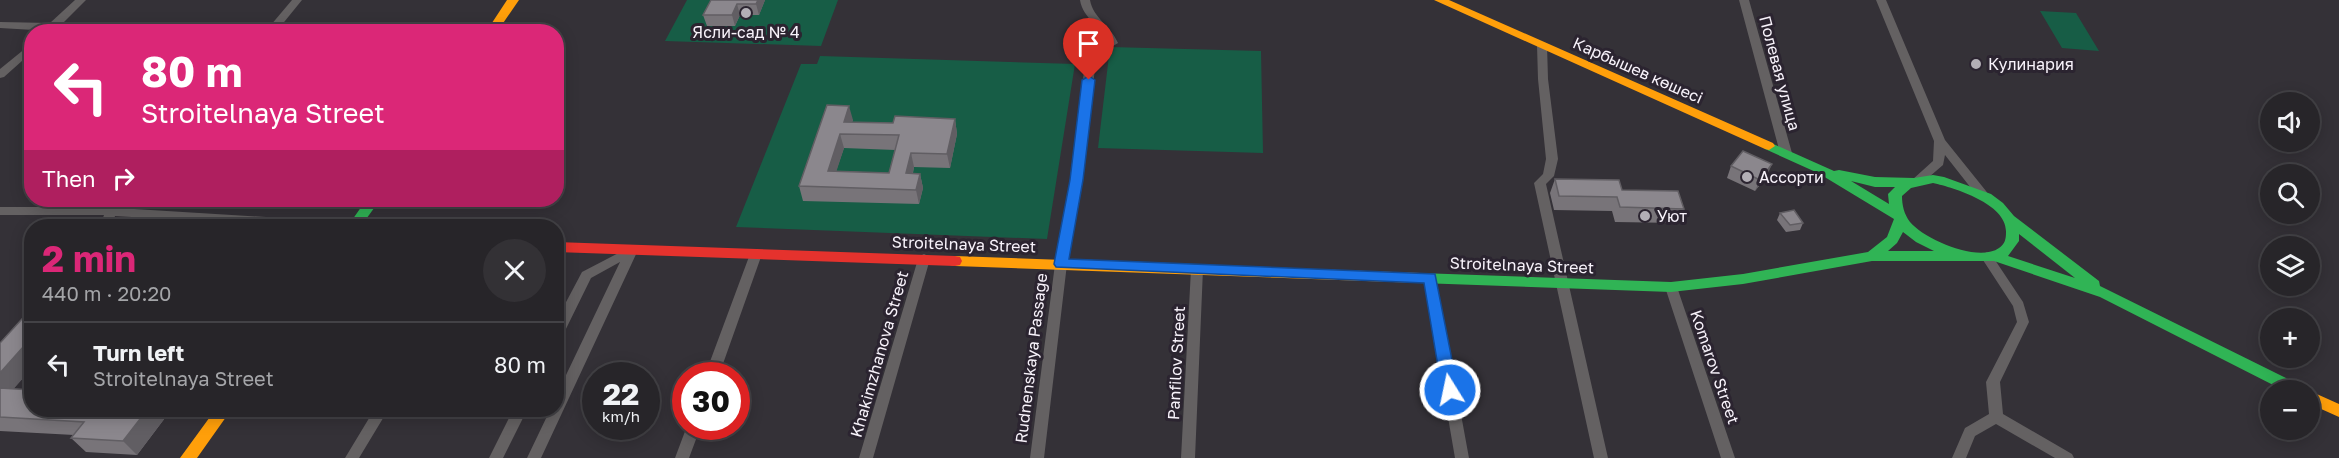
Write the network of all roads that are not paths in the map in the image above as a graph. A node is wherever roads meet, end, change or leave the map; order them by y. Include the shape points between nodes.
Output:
1 (81, 0) edge
2 (297, 0) edge
3 (513, 0) edge
4 (1085, 0) edge
5 (1440, 0) edge
6 (1744, 0) edge
7 (1881, 0) edge
8 (55, 24) edge
9 (277, 24) edge
10 (496, 24) edge
11 (0, 25) edge
12 (24, 27) edge
13 (1542, 45) junction
14 (24, 53) edge
15 (0, 75) edge
16 (1940, 141) junction
17 (1786, 153) junction
18 (1823, 170) junction
19 (1914, 181) junction
20 (1982, 194) junction
21 (112, 207) edge
22 (0, 211) edge
23 (109, 212) junction
24 (1899, 218) junction
25 (2008, 218) junction
26 (108, 219) edge
27 (228, 219) edge
28 (564, 247) edge
29 (632, 250) junction
30 (756, 254) junction
31 (1872, 256) junction
32 (1958, 256) junction
33 (1990, 256) junction
34 (924, 259) junction
35 (1061, 264) junction
36 (1197, 269) junction
37 (1430, 278) junction
38 (1562, 284) junction
39 (1671, 287) junction
40 (2105, 293) junction
41 (564, 319) edge
42 (717, 362) edge
43 (2277, 380) edge
44 (564, 394) edge
45 (2320, 402) edge
46 (2339, 411) edge
47 (218, 417) edge
48 (377, 417) edge
49 (516, 417) edge
50 (553, 417) edge
51 (1996, 417) junction
52 (689, 440) edge
53 (188, 458) edge
54 (352, 458) edge
55 (496, 458) edge
56 (534, 458) edge
57 (682, 458) edge
58 (866, 458) edge
59 (1037, 458) edge
60 (1188, 458) edge
61 (1462, 458) edge
62 (1601, 458) edge
63 (1728, 458) edge
64 (1959, 458) edge
65 (2067, 458) edge

1 - 8 street
2 - 9 street
3 - 10 street
4 - 35 street, Rudnenskaya Passage via 1090,16 1109,33 1113,43 1092,48
5 - 13 street, Карбышев көшесі
6 - 17 street, Полевая улица
7 - 16 street
11 - 12 street
13 - 17 street, Карбышев көшесі
13 - 38 street via 1551,159 1548,176 1540,183
14 - 15 street
16 - 19 street via 1939,162
16 - 20 street
17 - 18 street, Карбышев көшесі
18 - 19 street via 1875,182
18 - 24 street
19 - 20 street via 1949,181
19 - 24 street via 1895,195
20 - 25 street
21 - 23 street
22 - 23 street
23 - 26 street
23 - 27 street
24 - 31 street via 1892,240
24 - 32 street via 1924,243
25 - 33 street via 2012,241 2002,252
25 - 40 street
28 - 29 street, Stroitelnaya Street
29 - 30 street, Stroitelnaya Street
29 - 41 street via 586,275
29 - 44 street
30 - 34 street, Stroitelnaya Street
30 - 42 street
31 - 32 street, Stroitelnaya Street
31 - 39 street, Stroitelnaya Street via 1743,279
32 - 33 street, Stroitelnaya Street
33 - 40 street, Stroitelnaya Street
33 - 51 street via 2019,305 2023,322 1993,382
34 - 35 street, Stroitelnaya Street
34 - 58 street, Khakimzhanova Street
35 - 36 street, Stroitelnaya Street
35 - 59 street, Rudnenskaya Passage
36 - 37 street, Stroitelnaya Street
36 - 60 street, Panfilov Street
37 - 38 street, Stroitelnaya Street
37 - 61 street
38 - 39 street, Stroitelnaya Street
38 - 62 street
39 - 63 street, Komarov Street
40 - 43 street
45 - 46 street
47 - 53 street
48 - 54 street
49 - 55 street
50 - 56 street
51 - 64 street via 1970,432
51 - 65 street
52 - 57 street

